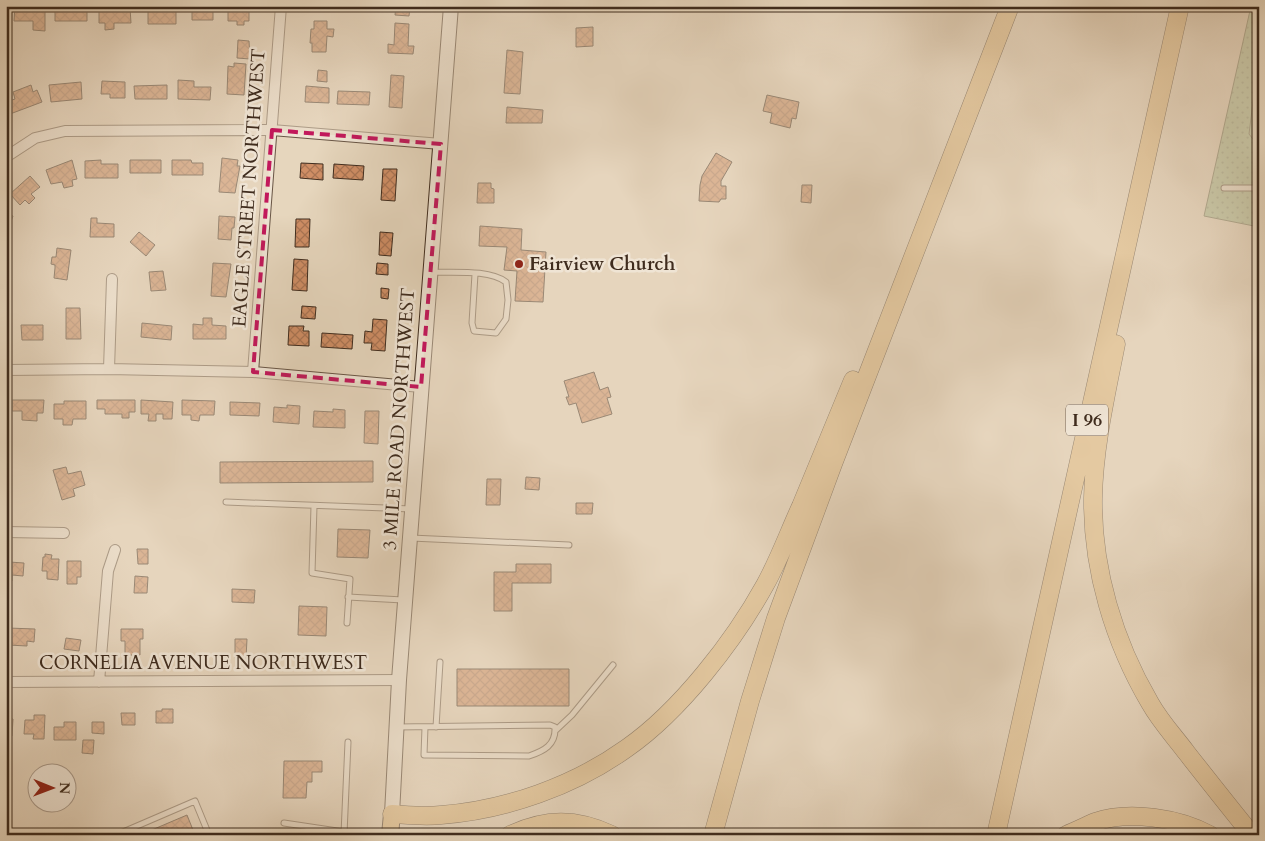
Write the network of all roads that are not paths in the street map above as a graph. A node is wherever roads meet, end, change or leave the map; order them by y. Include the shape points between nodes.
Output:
1 (281, 6) edge
2 (451, 6) edge
3 (1010, 6) edge
4 (1180, 6) edge
5 (272, 130) junction
6 (441, 144) junction
7 (6, 157) edge
8 (1224, 188) dead end
9 (1259, 188) edge
10 (1133, 212) junction
11 (430, 272) junction
12 (475, 274) junction
13 (112, 279) dead end
14 (900, 292) junction
15 (109, 369) junction
16 (6, 370) edge
17 (253, 372) junction
18 (421, 387) junction
19 (226, 502) dead end
20 (314, 506) junction
21 (412, 510) junction
22 (6, 532) edge
23 (64, 533) dead end
24 (410, 538) junction
25 (569, 545) dead end
26 (115, 550) dead end
27 (348, 598) junction
28 (405, 601) junction
29 (347, 623) dead end
30 (440, 662) dead end
31 (613, 665) dead end
32 (399, 680) junction
33 (6, 682) edge
34 (99, 682) junction
35 (436, 726) junction
36 (397, 727) junction
37 (424, 727) junction
38 (555, 731) junction
39 (348, 742) dead end
40 (392, 814) junction
41 (284, 823) dead end
42 (344, 833) edge
43 (390, 834) edge
44 (116, 835) edge
45 (209, 835) edge
46 (510, 835) edge
47 (612, 835) edge
48 (713, 835) edge
49 (996, 835) edge
50 (1066, 835) edge
51 (1210, 835) edge
52 (1252, 835) edge

1 - 5 street, EAGLE STREET NORTHWEST
2 - 6 main road, 3 MILE ROAD NORTHWEST
3 - 14 highway
4 - 10 highway, I 96
5 - 6 street
5 - 7 street via 64,131 35,138
5 - 17 street, EAGLE STREET NORTHWEST
6 - 11 main road, 3 MILE ROAD NORTHWEST
8 - 9 lane
10 - 49 highway, I 96
10 - 52 highway via 1117,338 1095,468 1094,516 1101,574 1121,645 1151,705
11 - 12 lane
11 - 18 main road, 3 MILE ROAD NORTHWEST
12 - 12 lane via 498,276 506,282 506,319 496,333 474,331
13 - 15 street
14 - 40 highway via 868,346 766,583 746,618 683,696 628,748 589,772 554,788 504,804 468,811 440,815
14 - 48 highway via 776,618
15 - 16 street
15 - 17 street
17 - 18 street
18 - 21 main road, 3 MILE ROAD NORTHWEST
19 - 20 lane
20 - 21 lane
20 - 27 lane via 312,573 350,579
21 - 24 main road, 3 MILE ROAD NORTHWEST
22 - 23 street
24 - 25 lane
24 - 28 main road, 3 MILE ROAD NORTHWEST
26 - 34 street via 108,571
27 - 28 lane
27 - 29 lane
28 - 32 main road, 3 MILE ROAD NORTHWEST
30 - 35 lane
31 - 38 lane
32 - 34 street, CORNELIA AVENUE NORTHWEST
32 - 36 main road, 3 MILE ROAD NORTHWEST
33 - 34 street, CORNELIA AVENUE NORTHWEST
35 - 37 lane
35 - 38 lane via 550,725 555,727
36 - 37 lane
36 - 40 main road, 3 MILE ROAD NORTHWEST
37 - 38 lane via 424,756 529,756 542,752 551,744
39 - 42 lane
40 - 43 highway, 3 MILE ROAD NORTHWEST
41 - 42 lane
42 - 43 lane
44 - 45 lane via 195,801
46 - 47 highway via 546,822 593,826
50 - 51 highway via 1097,822 1125,817 1175,821

